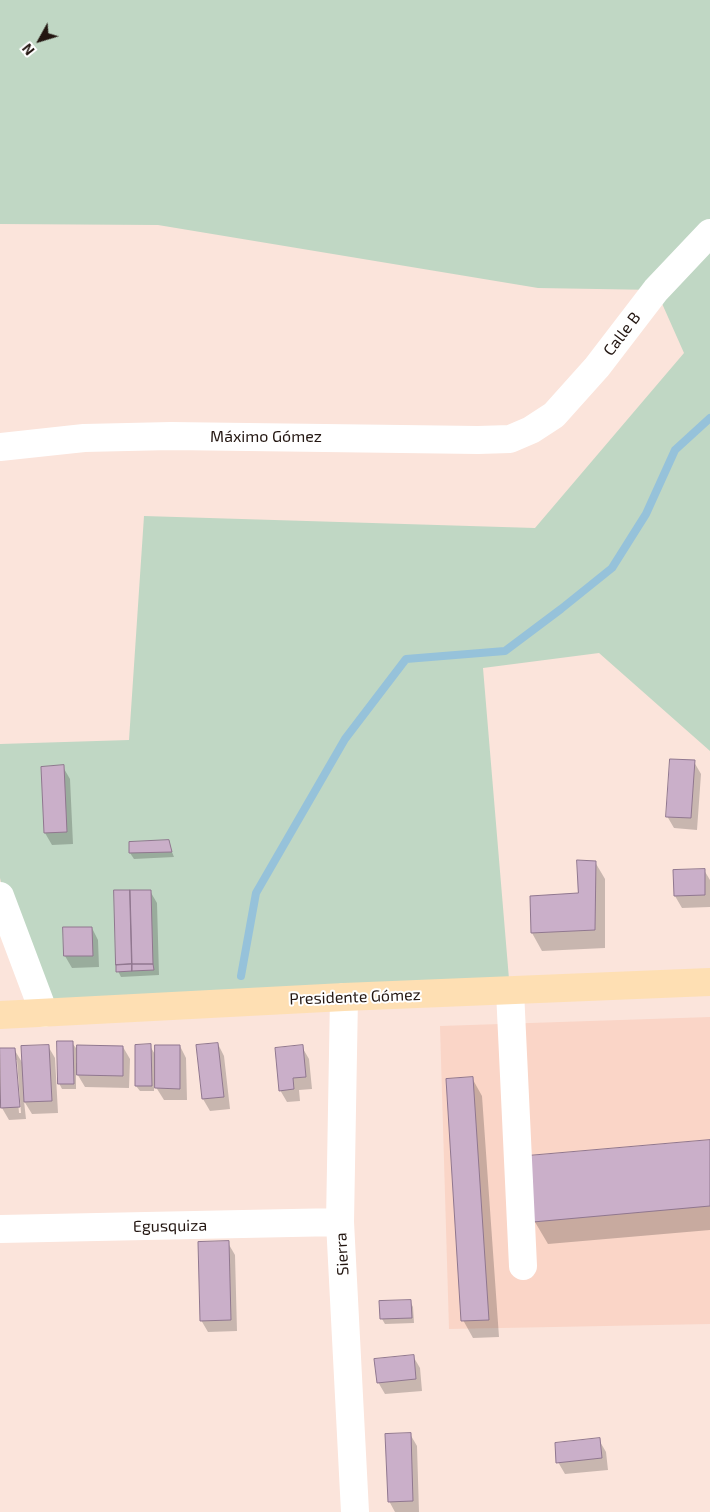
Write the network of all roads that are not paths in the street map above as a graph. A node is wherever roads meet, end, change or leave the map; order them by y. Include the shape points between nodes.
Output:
1 (710, 233) edge
2 (531, 430) joint
3 (0, 447) edge
4 (0, 896) edge
5 (710, 982) edge
6 (510, 991) junction
7 (344, 997) junction
8 (44, 1013) junction
9 (0, 1015) edge
10 (340, 1222) junction
11 (0, 1229) edge
12 (523, 1266) dead end
13 (355, 1512) edge

1 - 2 street, Calle B via 656,290 597,367 554,415
2 - 3 street, Máximo Gómez via 510,439 171,436 84,438
4 - 8 street
5 - 6 main road, Presidente Gómez
6 - 7 main road, Presidente Gómez
6 - 12 street
7 - 8 main road, Presidente Gómez
7 - 10 street, Sierra
8 - 9 main road, Presidente Gómez
10 - 11 street, Egusquiza
10 - 13 street, Sierra

